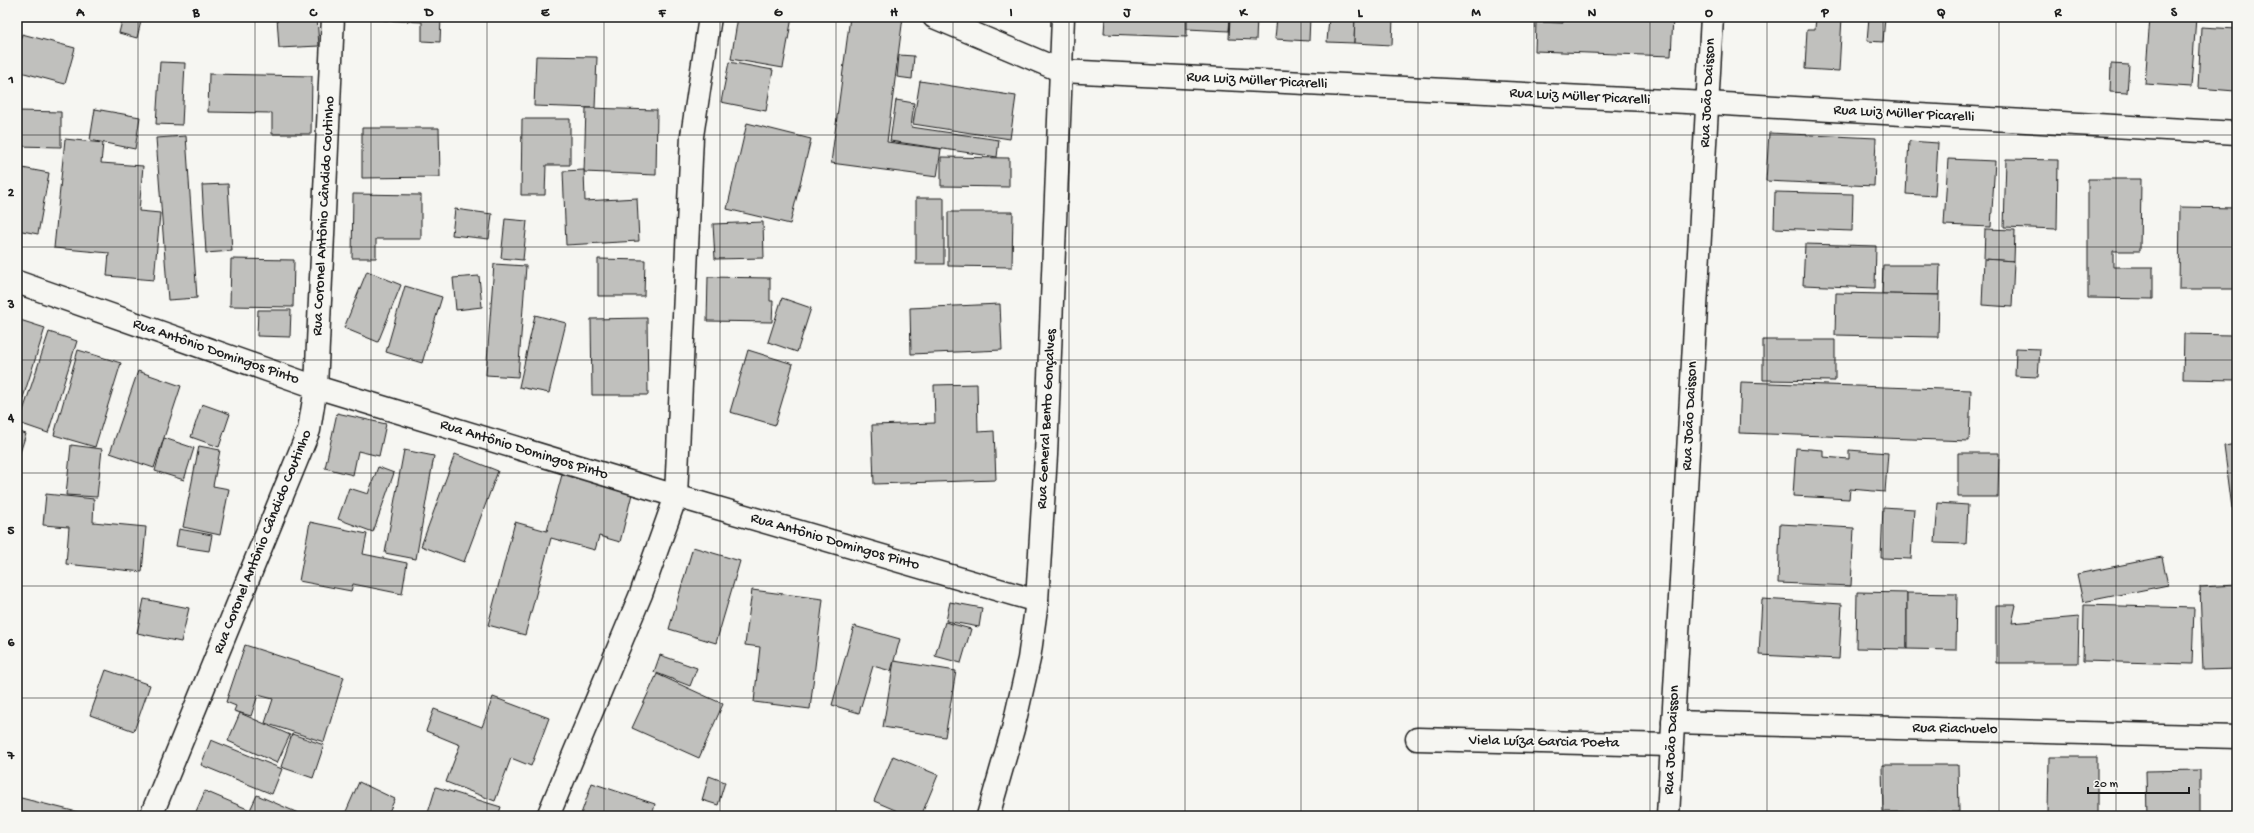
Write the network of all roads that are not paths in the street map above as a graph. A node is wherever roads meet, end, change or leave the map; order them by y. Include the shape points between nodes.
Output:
1 (333, 17) edge
2 (710, 17) edge
3 (934, 17) edge
4 (1063, 17) edge
5 (1712, 17) edge
6 (1062, 71) junction
7 (1707, 103) junction
8 (2237, 133) edge
9 (17, 282) edge
10 (316, 387) junction
11 (676, 496) junction
12 (1037, 601) junction
13 (1673, 722) junction
14 (2237, 737) edge
15 (1417, 740) dead end
16 (1671, 745) junction
17 (151, 816) edge
18 (548, 816) edge
19 (988, 816) edge
20 (1668, 816) edge

1 - 10 street, Rua Coronel Antônio Cândido Coutinho
2 - 11 street via 692,136
3 - 6 street, Rua Luiz Müller Picarelli
4 - 6 street, Rua General Bento Gonçalves
5 - 7 street, Rua João Daisson
6 - 7 street, Rua Luiz Müller Picarelli
6 - 12 street, Rua General Bento Gonçalves via 1046,455
7 - 8 street, Rua Luiz Müller Picarelli
7 - 13 street, Rua João Daisson
9 - 10 street, Rua Antônio Domingos Pinto
10 - 11 street, Rua Antônio Domingos Pinto
10 - 17 street, Rua Coronel Antônio Cândido Coutinho via 309,430
11 - 12 street, Rua Antônio Domingos Pinto
11 - 18 street via 641,594
12 - 19 street, Rua General Bento Gonçalves via 1029,659 1013,729
13 - 14 street, Rua Riachuelo
13 - 16 street, Rua João Daisson
15 - 16 street, Viela Luíza Garcia Poeta
16 - 20 street, Rua João Daisson

